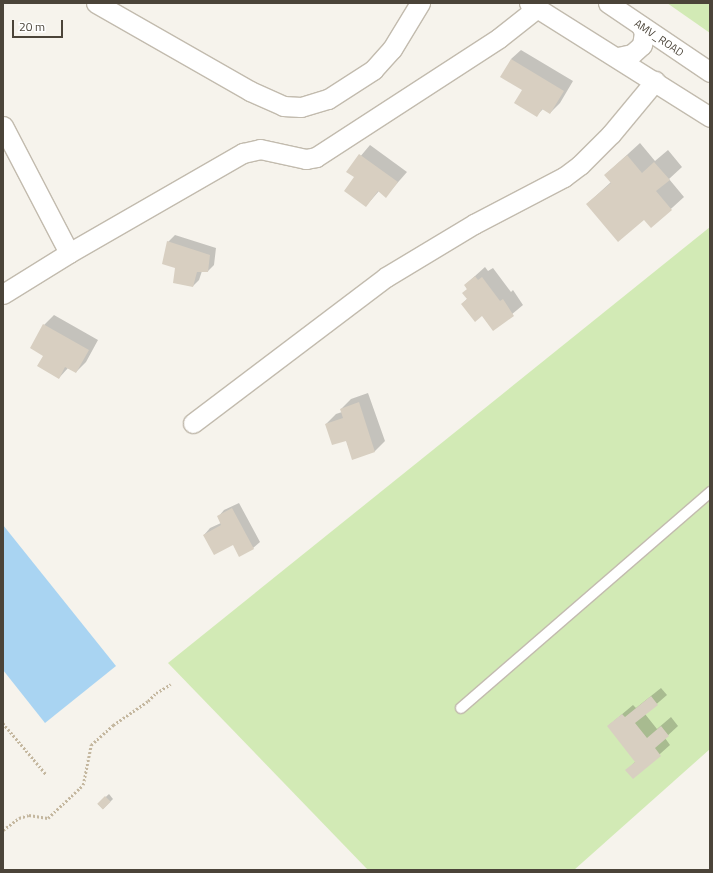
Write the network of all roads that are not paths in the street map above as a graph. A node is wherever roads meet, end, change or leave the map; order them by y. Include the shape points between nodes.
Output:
1 (96, 3) edge
2 (420, 3) edge
3 (608, 3) edge
4 (534, 5) edge
5 (630, 15) edge
6 (618, 58) junction
7 (710, 72) edge
8 (655, 81) junction
9 (710, 117) edge
10 (3, 126) edge
11 (68, 253) junction
12 (3, 294) edge
13 (193, 423) dead end
14 (710, 492) edge
15 (461, 708) dead end

1 - 2 street via 250,92 283,106 301,107 328,99 373,70 392,49
3 - 5 street, AMV_ROAD
4 - 6 street
4 - 11 street via 500,38 316,157 306,159 260,149 243,153
5 - 6 street via 644,32 642,45 632,54
5 - 7 street, AMV_ROAD
6 - 8 street
8 - 9 street
8 - 13 street via 611,134 580,165 386,277
10 - 11 street
11 - 12 street
14 - 15 lane

